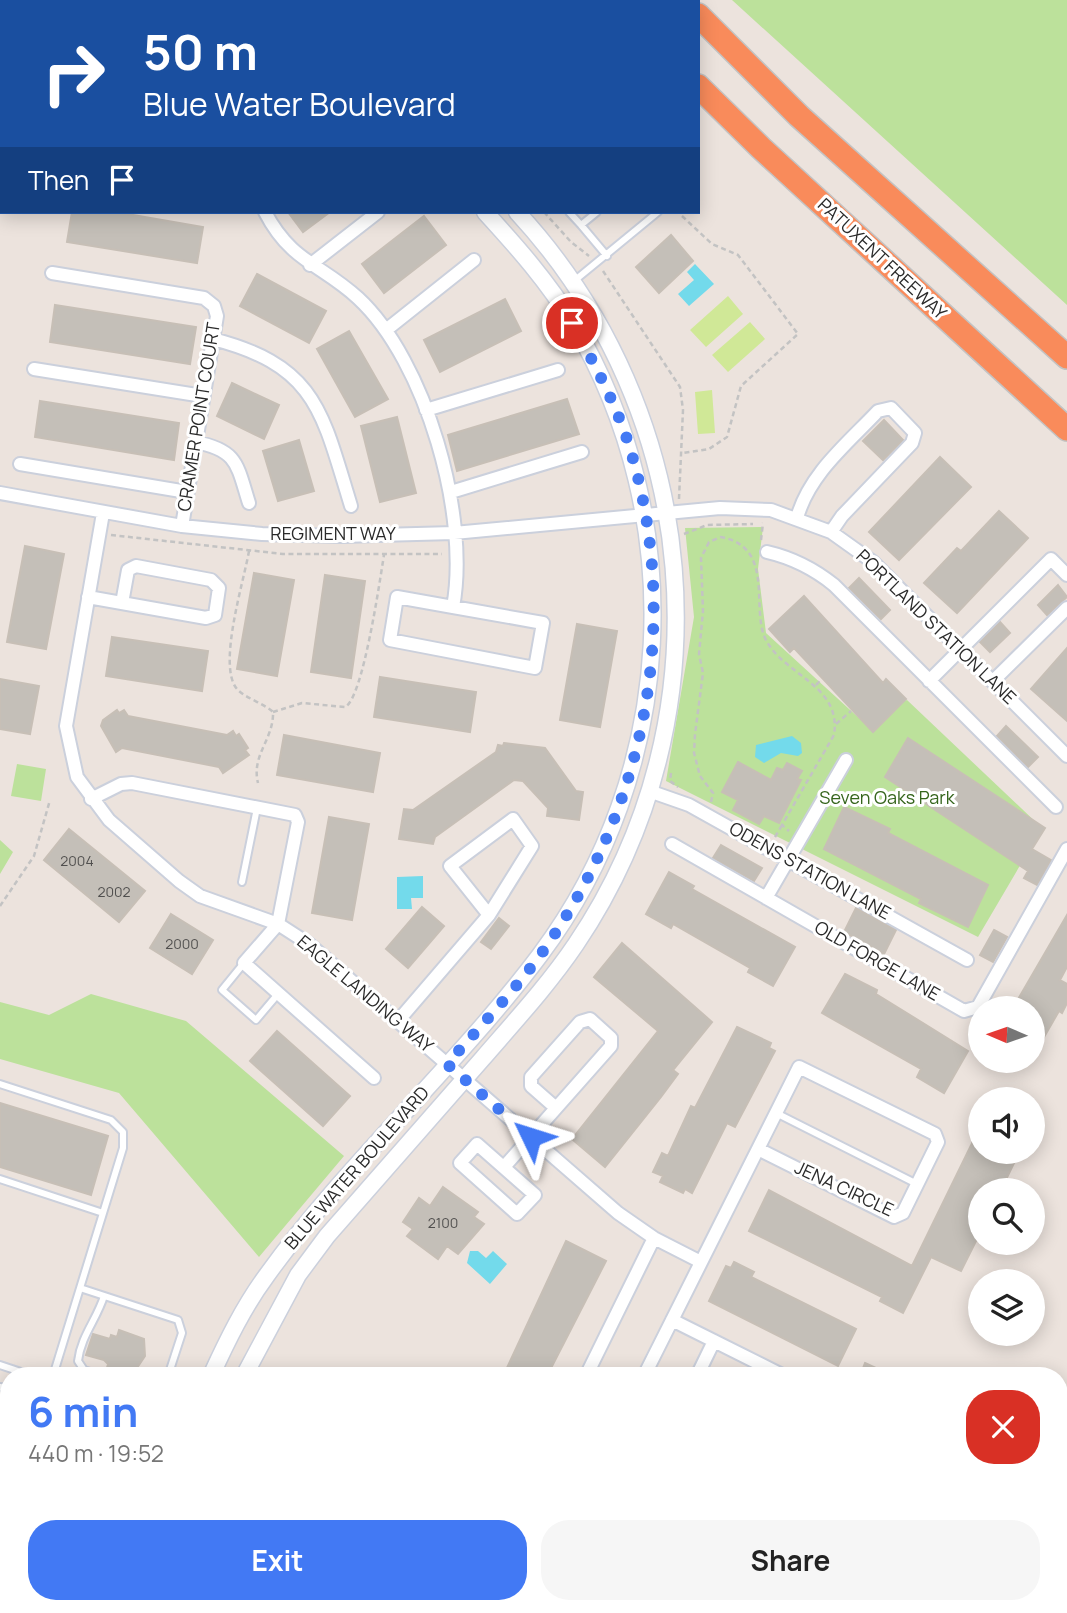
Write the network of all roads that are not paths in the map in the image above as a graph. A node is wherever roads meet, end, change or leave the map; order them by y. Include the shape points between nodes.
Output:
1 (700, 17) edge
2 (700, 88) edge
3 (266, 214) edge
4 (375, 214) edge
5 (487, 214) edge
6 (519, 214) edge
7 (571, 214) edge
8 (595, 214) edge
9 (656, 214) edge
10 (581, 225) junction
11 (607, 256) junction
12 (474, 260) dead end
13 (310, 265) junction
14 (52, 273) dead end
15 (572, 282) junction
16 (386, 330) junction
17 (213, 340) junction
18 (1067, 357) edge
19 (34, 369) dead end
20 (558, 370) dead end
21 (203, 396) junction
22 (426, 410) junction
23 (1067, 429) edge
24 (195, 442) junction
25 (582, 452) dead end
26 (20, 464) dead end
27 (187, 492) junction
28 (451, 492) junction
29 (0, 493) edge
30 (249, 503) dead end
31 (351, 506) dead end
32 (103, 513) junction
33 (668, 514) junction
34 (645, 517) junction
35 (797, 518) junction
36 (182, 526) junction
37 (831, 532) junction
38 (454, 533) junction
39 (762, 554) road end
40 (1067, 575) edge
41 (88, 597) junction
42 (122, 603) junction
43 (453, 607) junction
44 (1067, 608) edge
45 (960, 649) junction
46 (929, 681) junction
47 (993, 681) junction
48 (1067, 756) edge
49 (845, 760) dead end
50 (649, 790) junction
51 (91, 799) junction
52 (1056, 807) dead end
53 (257, 808) junction
54 (672, 844) dead end
55 (1067, 849) edge
56 (789, 858) junction
57 (242, 882) dead end
58 (766, 898) junction
59 (489, 915) junction
60 (278, 924) junction
61 (967, 960) dead end
62 (244, 963) junction
63 (278, 993) junction
64 (398, 1021) junction
65 (447, 1064) junction
66 (374, 1078) dead end
67 (464, 1079) junction
68 (0, 1084) edge
69 (556, 1108) junction
70 (776, 1113) junction
71 (531, 1137) junction
72 (758, 1149) junction
73 (504, 1167) junction
74 (0, 1179) edge
75 (917, 1184) junction
76 (103, 1213) junction
77 (654, 1238) junction
78 (701, 1262) junction
79 (80, 1288) junction
80 (104, 1296) junction
81 (672, 1320) junction
82 (713, 1341) junction
83 (55, 1367) edge
84 (82, 1367) edge
85 (171, 1367) edge
86 (216, 1367) edge
87 (249, 1367) edge
88 (590, 1367) edge
89 (648, 1367) edge
90 (701, 1367) edge
91 (766, 1367) edge

1 - 18 highway via 799,116
2 - 23 highway, PATUXENT FREEWAY
3 - 13 street via 291,250
4 - 13 street
5 - 34 street, BLUE WATER BOULEVARD via 543,279 594,362 628,443
6 - 15 street, BLUE WATER BOULEVARD
7 - 10 lane
8 - 10 lane
9 - 11 lane
10 - 11 lane
11 - 15 lane
12 - 16 street
13 - 16 street via 357,297
14 - 17 street, CRAMER POINT COURT via 204,298 217,316
15 - 33 street, BLUE WATER BOULEVARD via 615,352 634,394
16 - 22 street via 411,371
17 - 21 street, CRAMER POINT COURT
17 - 31 street via 271,360 310,394 329,435
19 - 21 street
20 - 22 street
21 - 24 street, CRAMER POINT COURT
22 - 28 street
24 - 27 street, CRAMER POINT COURT
24 - 30 street via 218,446 234,458
25 - 28 street
26 - 27 street
27 - 36 street, CRAMER POINT COURT
28 - 38 street
29 - 32 street, REGIMENT WAY
32 - 36 street, REGIMENT WAY
32 - 41 street, EAGLE LANDING WAY
33 - 34 street, REGIMENT WAY
33 - 35 street, PORTLAND STATION LANE via 747,507
33 - 50 street, BLUE WATER BOULEVARD via 675,654
34 - 38 street, REGIMENT WAY
34 - 65 street, BLUE WATER BOULEVARD via 654,603 653,652 639,743 617,816 589,878 558,930
35 - 37 street, PORTLAND STATION LANE
35 - 37 street via 815,478 878,411 891,408 915,433 912,443
36 - 38 street, REGIMENT WAY via 316,536
37 - 45 street, PORTLAND STATION LANE via 873,562
38 - 43 street via 457,574
39 - 46 street via 793,558 816,570
40 - 45 street via 1051,559
41 - 42 street
41 - 51 street, EAGLE LANDING WAY via 66,726 71,761
42 - 42 street via 205,618 215,615 219,588 211,580 136,566 128,570
43 - 43 street via 397,597 390,640 535,668 544,623
44 - 47 street
45 - 46 street
45 - 47 street, PORTLAND STATION LANE
46 - 52 street
47 - 48 street, PORTLAND STATION LANE
49 - 56 street
50 - 56 street, ODENS STATION LANE via 689,804
50 - 67 street, BLUE WATER BOULEVARD via 624,856 577,943
51 - 53 street via 132,783
51 - 60 street, EAGLE LANDING WAY via 119,829 200,896
53 - 57 lane
53 - 60 street via 295,815 298,822
54 - 58 street, OLD FORGE LANE
55 - 58 street, OLD FORGE LANE via 978,1007 964,1011
56 - 58 street
56 - 61 street, ODENS STATION LANE
59 - 59 street via 532,846 513,819 450,866
59 - 64 street
60 - 62 street
60 - 64 street, EAGLE LANDING WAY via 309,944
62 - 63 street
62 - 63 lane via 222,990 256,1020
63 - 66 street
64 - 65 street, EAGLE LANDING WAY
65 - 67 street, EAGLE LANDING WAY
65 - 86 street, BLUE WATER BOULEVARD via 272,1267
67 - 71 street, EAGLE LANDING WAY
67 - 87 street, BLUE WATER BOULEVARD via 298,1275
68 - 76 lane via 111,1120 123,1132 123,1148
69 - 69 street via 611,1046 611,1038 590,1019 580,1022 531,1077 531,1086
69 - 71 street
70 - 72 street
70 - 75 lane
70 - 75 street, JENA CIRCLE via 799,1068 935,1134 938,1142
71 - 73 street
71 - 77 street, EAGLE LANDING WAY via 618,1213
72 - 75 street, JENA CIRCLE via 894,1217 902,1213
72 - 78 street
73 - 73 street via 477,1144 460,1163 517,1214 535,1195
74 - 76 lane
76 - 79 lane
77 - 78 street, EAGLE LANDING WAY
77 - 88 street
78 - 81 street
79 - 80 lane
79 - 83 lane
80 - 84 lane via 86,1331 78,1361
80 - 85 lane via 178,1320 183,1333
81 - 82 street
81 - 89 street
82 - 90 street
82 - 91 street

